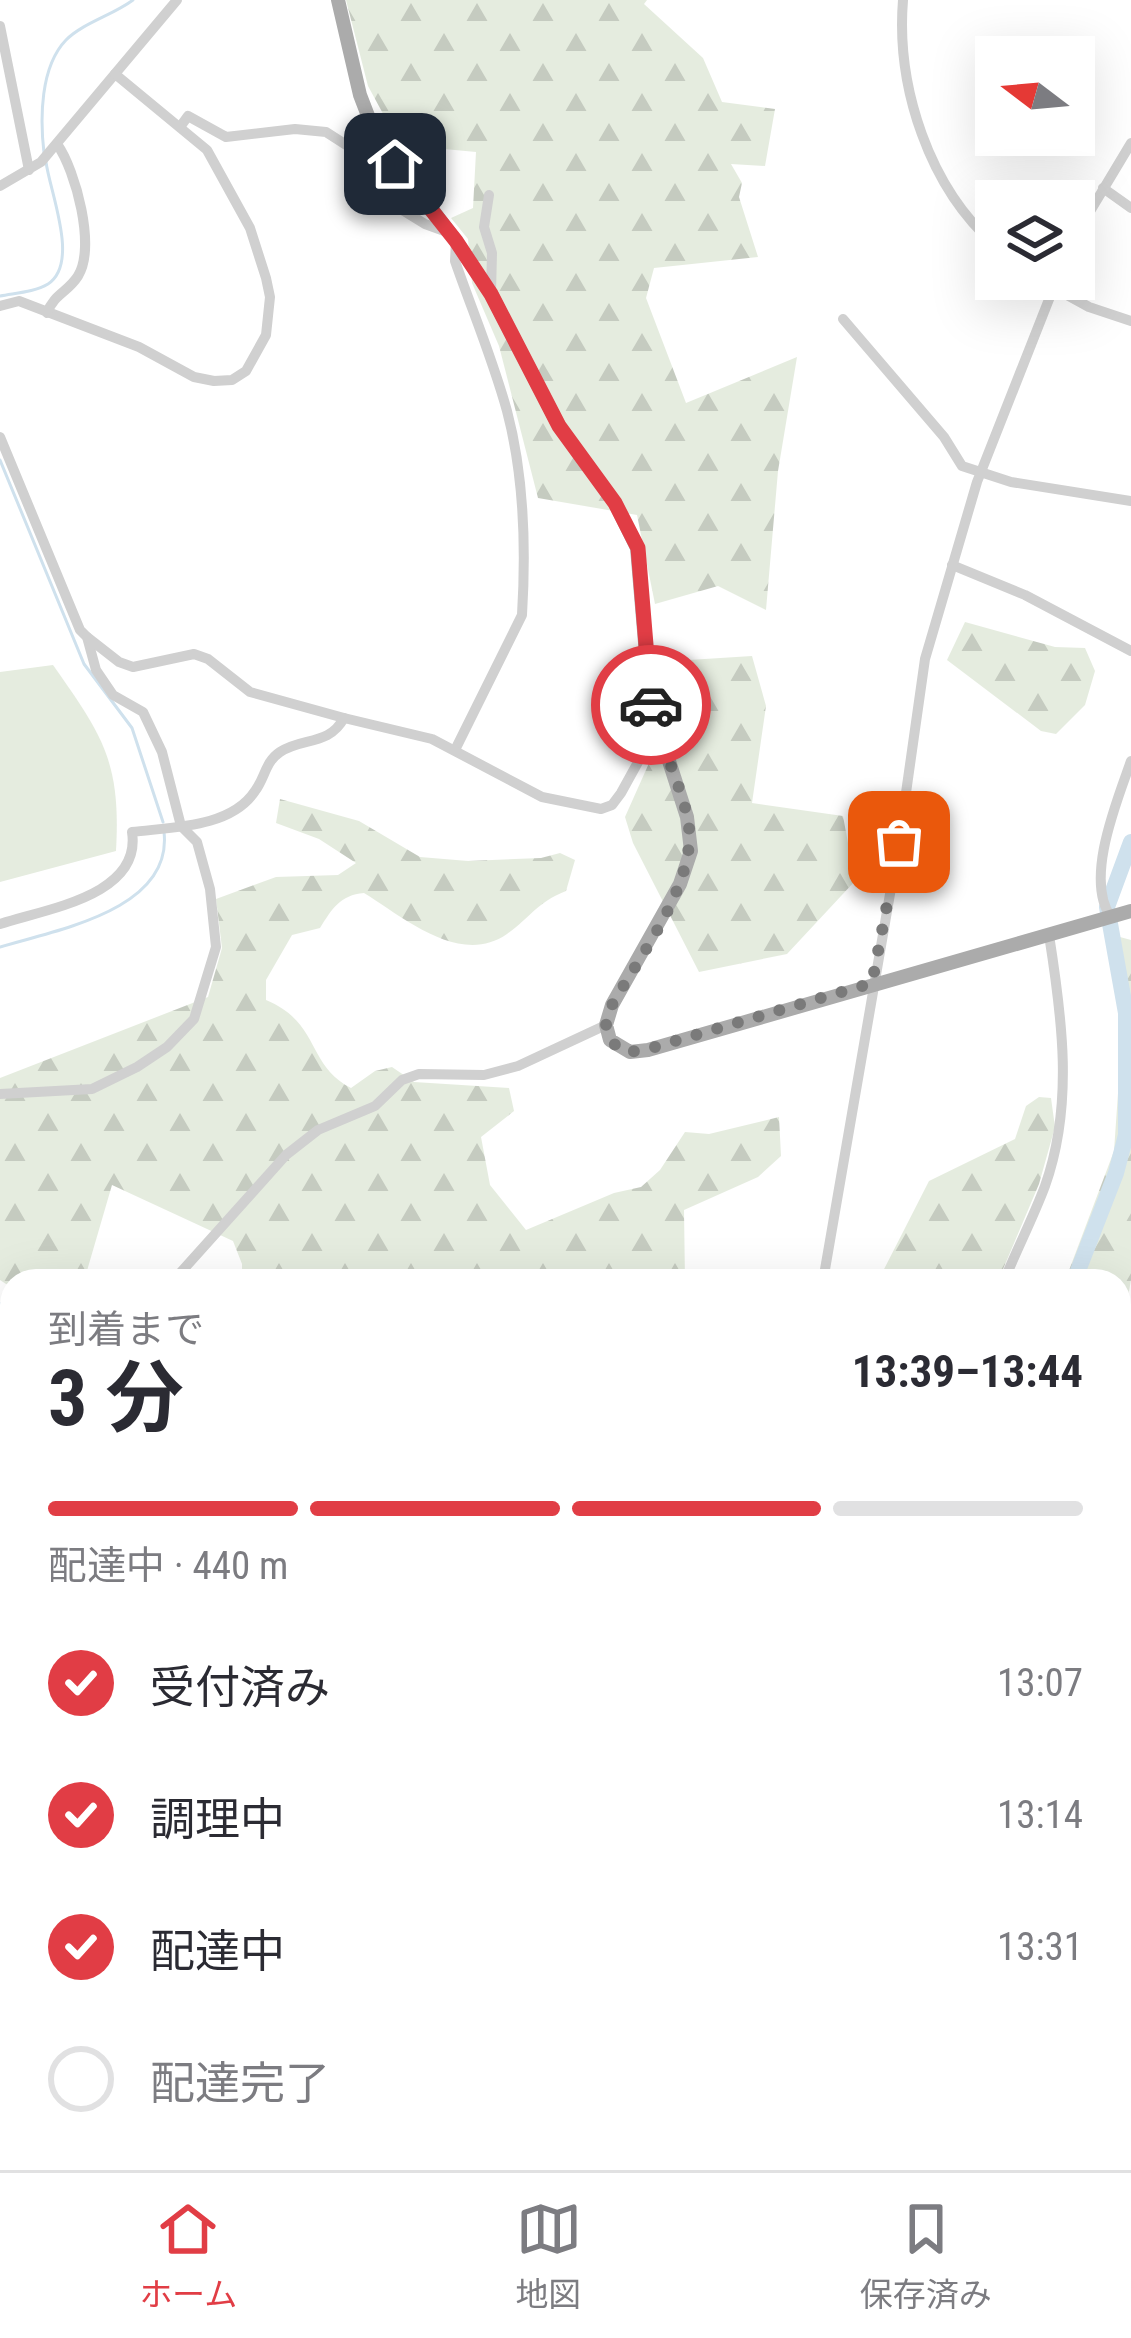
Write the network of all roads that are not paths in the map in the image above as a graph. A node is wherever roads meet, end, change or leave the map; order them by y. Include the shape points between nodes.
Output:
1 (177, 0) edge
2 (338, 0) edge
3 (903, 0) edge
4 (0, 26) edge
5 (115, 74) junction
6 (179, 127) junction
7 (1131, 143) edge
8 (57, 144) junction
9 (29, 170) junction
10 (0, 187) edge
11 (1102, 188) junction
12 (489, 195) dead end
13 (1095, 200) edge
14 (1131, 208) edge
15 (975, 222) edge
16 (453, 237) junction
17 (491, 294) junction
18 (1049, 300) edge
19 (1078, 300) edge
20 (0, 306) edge
21 (47, 313) junction
22 (843, 319) dead end
23 (1131, 320) edge
24 (0, 437) edge
25 (980, 475) junction
26 (1131, 501) edge
27 (952, 565) junction
28 (87, 637) junction
29 (1131, 652) edge
30 (646, 664) junction
31 (344, 718) junction
32 (455, 750) junction
33 (1131, 761) edge
34 (175, 826) junction
35 (1131, 911) edge
36 (1111, 917) junction
37 (0, 924) edge
38 (1049, 934) junction
39 (872, 983) junction
40 (606, 1025) junction
41 (0, 1094) edge
42 (183, 1269) edge
43 (825, 1269) edge
44 (1009, 1269) edge

1 - 5 street
2 - 16 main road via 375,134
3 - 15 street via 902,46 920,129
4 - 9 street
5 - 6 street
5 - 8 street
6 - 16 street via 188,116 226,137 326,132 354,150 386,200
6 - 21 street via 207,150 250,228 266,278 266,335 246,371 232,380 194,377
7 - 11 street
8 - 9 street
8 - 21 street via 87,250 80,273
9 - 10 street
11 - 13 street
11 - 14 street
12 - 17 street
16 - 17 main road
16 - 32 street via 510,429 524,590 522,615
17 - 30 main road via 559,426 638,548
18 - 25 street
19 - 23 street
20 - 21 street via 19,302
22 - 25 street via 962,466
24 - 28 street
25 - 26 street
25 - 27 street
27 - 29 street
27 - 39 street via 925,659
28 - 31 street via 133,668 194,654 250,692
28 - 34 street via 104,682 152,728
30 - 32 street via 633,681 648,744 612,805 542,796
30 - 40 main road via 691,851
31 - 32 street
31 - 34 street via 319,740 273,756 243,804
33 - 36 street via 1107,829 1102,904
34 - 37 street via 133,832 131,857 112,883
34 - 41 street via 197,842 216,923 212,970 194,1018 167,1047 106,1086
35 - 36 main road
36 - 38 main road
38 - 39 main road
38 - 44 street via 1060,1008 1061,1114 1046,1184
39 - 40 main road via 630,1052 616,1047
39 - 43 street
40 - 42 street via 518,1066 402,1080 374,1106 318,1130 276,1163

